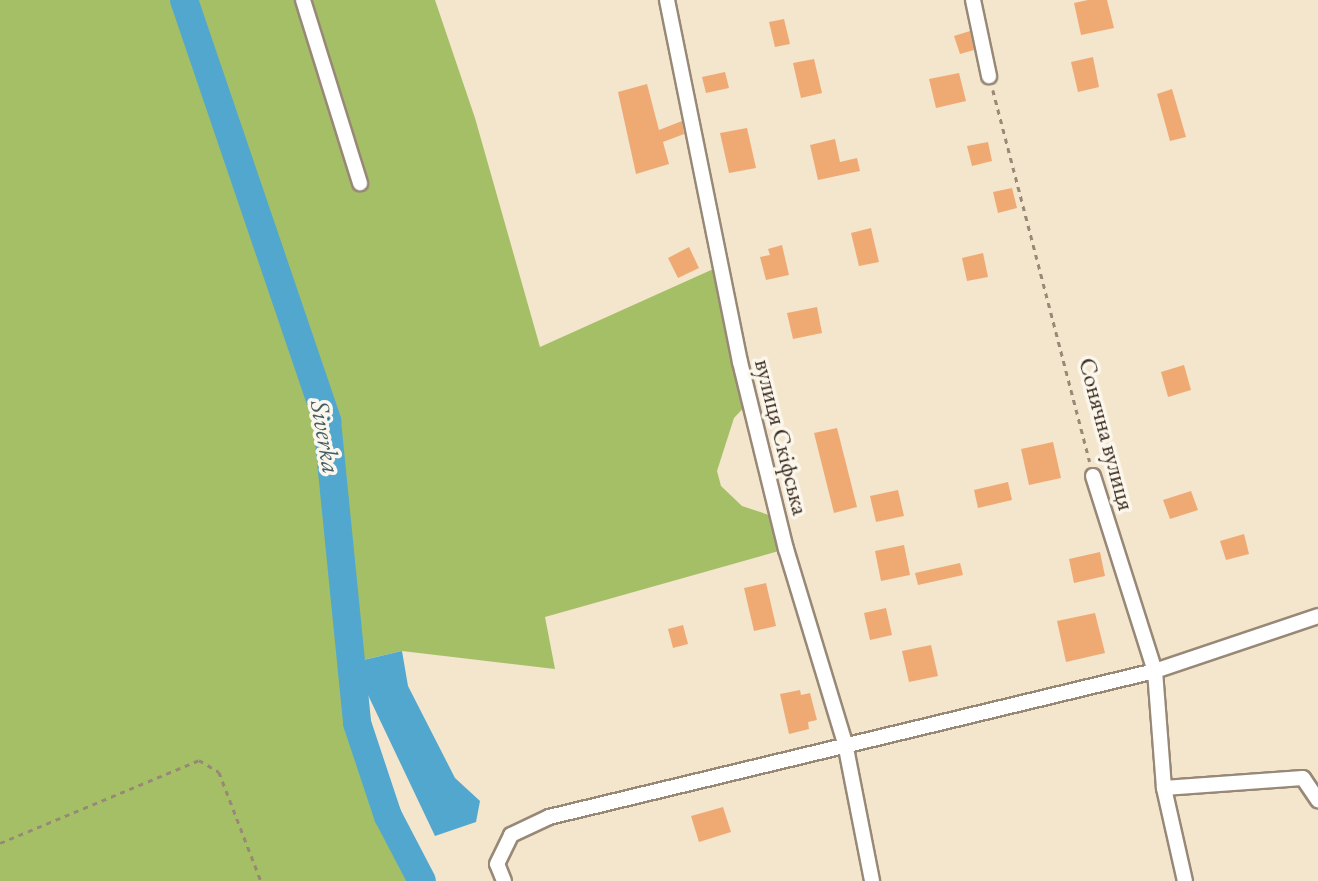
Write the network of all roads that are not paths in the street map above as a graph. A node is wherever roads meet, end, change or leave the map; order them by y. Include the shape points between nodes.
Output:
1 (303, 0) edge
2 (667, 0) edge
3 (972, 0) edge
4 (989, 76) road end
5 (360, 183) dead end
6 (1093, 476) road end
7 (1318, 615) edge
8 (1155, 671) junction
9 (845, 743) junction
10 (1164, 788) junction
11 (1318, 800) edge
12 (504, 881) edge
13 (872, 881) edge
14 (1185, 881) edge

1 - 5 street
2 - 9 street, вулиця Скіфська via 740,362 786,549
3 - 4 street
6 - 8 street, Сонячна вулиця
7 - 8 street
8 - 9 street
8 - 10 street, Сонячна вулиця
9 - 12 street via 548,817 510,835 497,864
9 - 13 street, вулиця Скіфська
10 - 11 street via 1303,778
10 - 14 street, Сонячна вулиця

